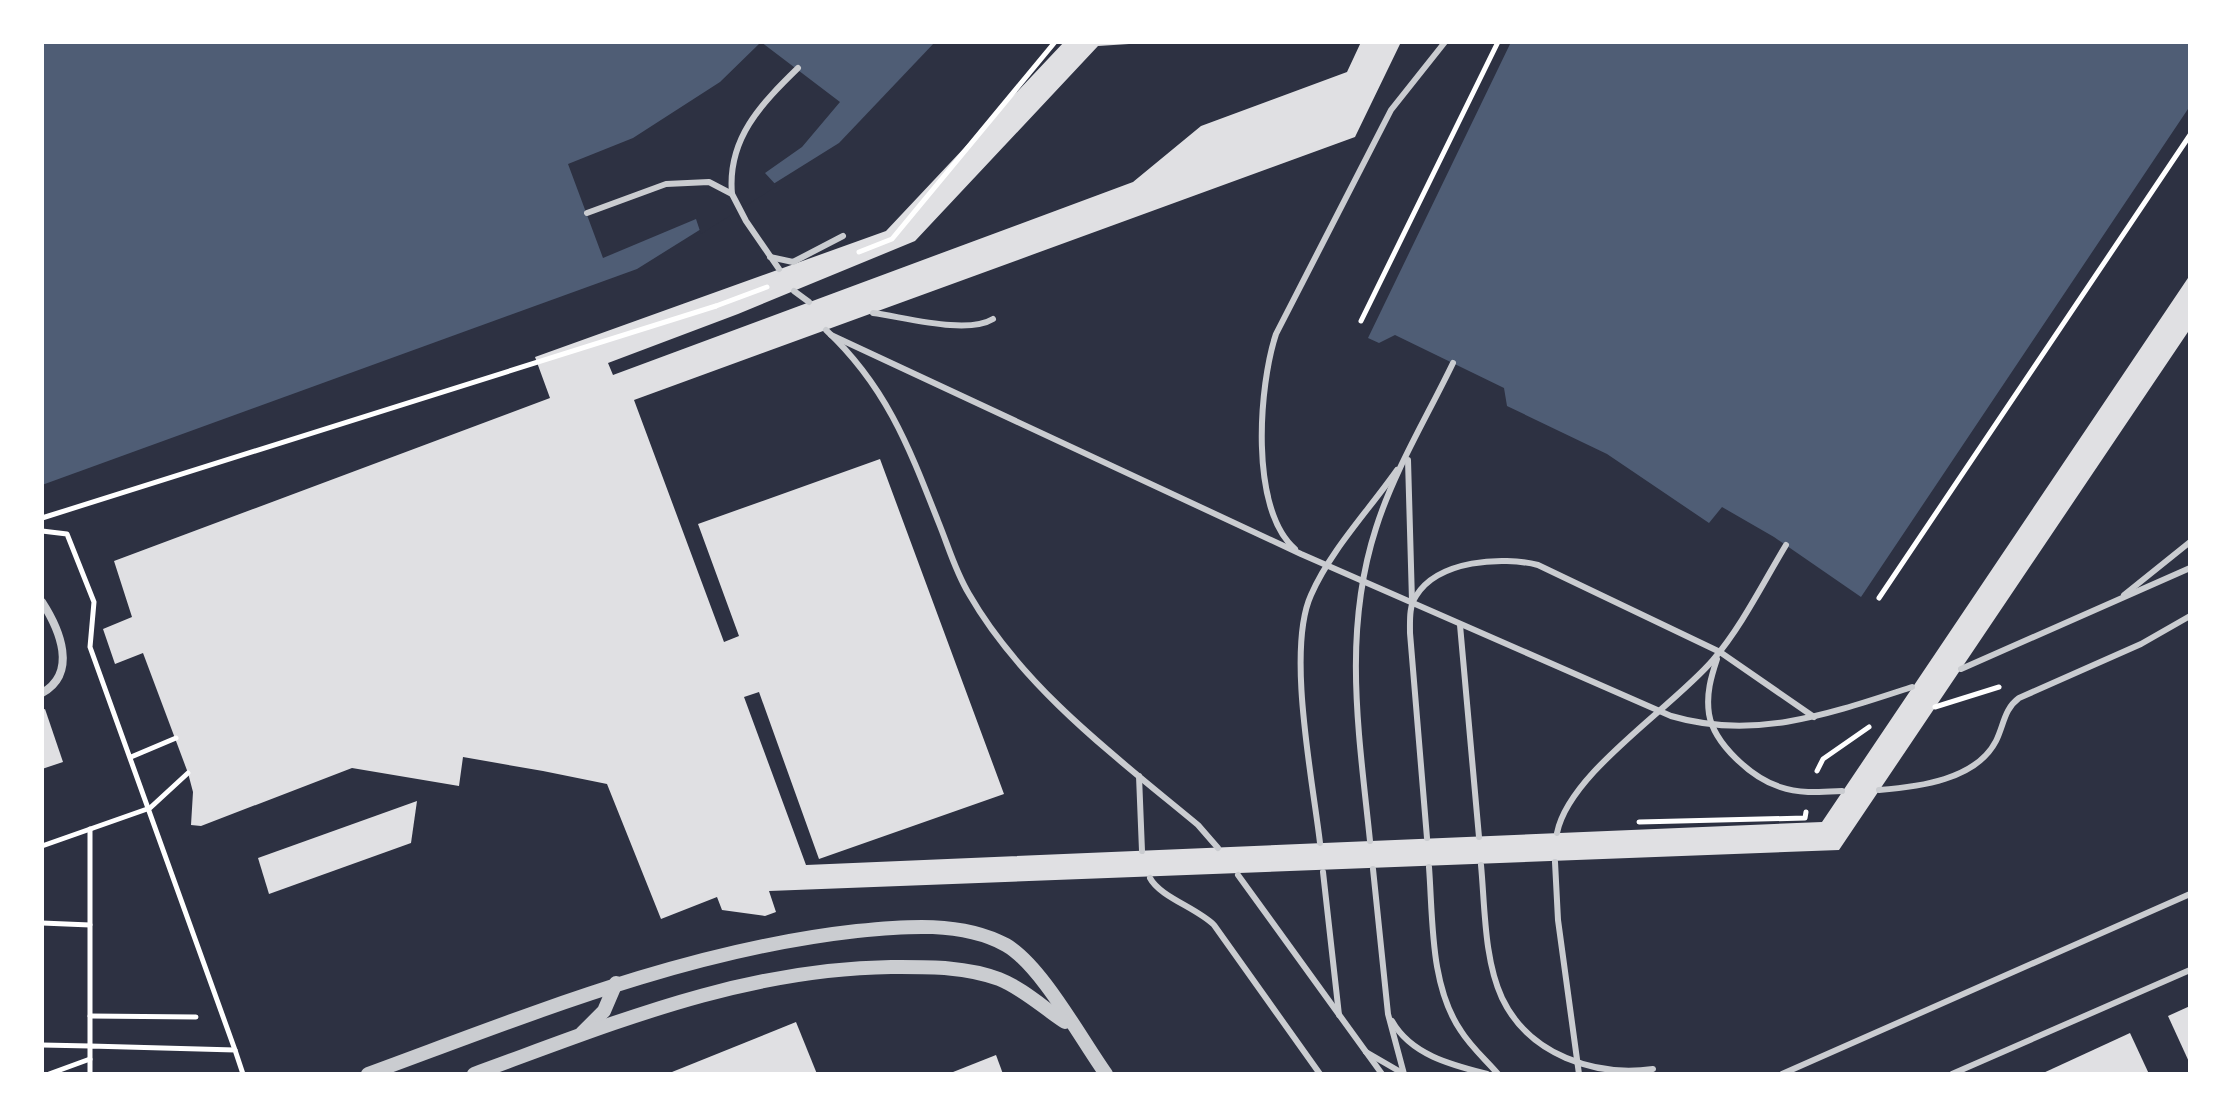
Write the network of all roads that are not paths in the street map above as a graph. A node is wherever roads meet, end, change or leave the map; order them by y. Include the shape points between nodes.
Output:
1 (1445, 42) edge
2 (798, 68) dead end
3 (732, 194) junction
4 (587, 213) dead end
5 (843, 236) dead end
6 (770, 256) junction
7 (779, 269) dead end
8 (794, 291) dead end
9 (806, 303) dead end
10 (873, 313) dead end
11 (993, 319) dead end
12 (1409, 454) junction
13 (2190, 542) edge
14 (1786, 545) dead end
15 (1301, 554) junction
16 (1329, 566) junction
17 (2190, 568) edge
18 (2117, 601) junction
19 (42, 602) edge
20 (1412, 603) junction
21 (2190, 616) edge
22 (1460, 625) junction
23 (1720, 652) junction
24 (1961, 669) dead end
25 (1912, 687) dead end
26 (42, 693) edge
27 (1659, 712) junction
28 (1814, 717) junction
29 (1713, 727) junction
30 (1139, 776) junction
31 (1879, 790) dead end
32 (1842, 791) dead end
33 (1557, 833) dead end
34 (1479, 837) dead end
35 (1427, 838) dead end
36 (1370, 841) dead end
37 (1320, 843) dead end
38 (1218, 848) dead end
39 (1142, 851) dead end
40 (1555, 862) dead end
41 (1481, 865) dead end
42 (1429, 867) dead end
43 (1373, 869) dead end
44 (1323, 872) dead end
45 (1238, 875) dead end
46 (1150, 878) dead end
47 (2190, 894) edge
48 (2190, 970) edge
49 (616, 983) junction
50 (1388, 1014) junction
51 (1339, 1018) junction
52 (1072, 1027) junction
53 (579, 1036) junction
54 (1363, 1050) junction
55 (1578, 1064) junction
56 (368, 1074) edge
57 (474, 1074) edge
58 (1106, 1074) edge
59 (1320, 1074) edge
60 (1382, 1074) edge
61 (1404, 1074) edge
62 (1487, 1074) edge
63 (1498, 1074) edge
64 (1579, 1074) edge
65 (1638, 1074) edge
66 (1782, 1074) edge
67 (1952, 1074) edge

1 - 15 lane via 1391,110 1267,360 1266,485 1282,532
2 - 3 lane via 744,131
3 - 4 lane via 709,182 680,181
3 - 6 lane
5 - 6 lane via 808,258 793,262
6 - 7 lane
8 - 9 lane
10 - 11 lane via 960,325
12 - 16 lane
12 - 20 lane
12 - 36 lane via 1453,363 1383,508 1363,588 1353,679
13 - 18 lane
14 - 23 lane
15 - 16 lane
15 - 30 lane via 828,333 893,412 977,609 1034,680
16 - 20 lane
16 - 37 lane via 1309,598 1302,643
17 - 18 lane
18 - 24 lane
19 - 26 street via 62,647 63,669 58,681
20 - 22 lane
20 - 23 lane via 1428,583 1472,563 1523,561
20 - 35 lane
21 - 31 lane via 2141,644 2019,698 2008,709 1989,751 1955,775
22 - 27 lane
22 - 34 lane
23 - 27 lane
23 - 28 lane
23 - 29 lane via 1710,680
25 - 28 lane
27 - 29 lane
27 - 33 lane via 1579,789
28 - 29 lane via 1763,727
29 - 32 lane via 1749,771 1764,781 1795,791
30 - 38 lane
30 - 39 lane
40 - 55 lane
41 - 55 lane via 1494,974 1503,999 1538,1041
42 - 63 lane via 1444,991 1461,1031
43 - 50 lane
44 - 51 lane
45 - 51 lane
46 - 59 lane via 1156,888 1214,925
47 - 66 lane
48 - 67 lane
49 - 52 street via 754,946 855,931 932,927 1006,945 1030,963
49 - 53 street via 604,1011
49 - 56 street
50 - 61 lane
50 - 62 lane via 1397,1031 1426,1054
51 - 54 lane
52 - 53 street via 1002,980 967,970 845,967 763,979 672,1001
52 - 58 street
53 - 57 street
54 - 60 lane
54 - 61 lane
55 - 64 lane
55 - 65 lane via 1606,1071 1653,1069

